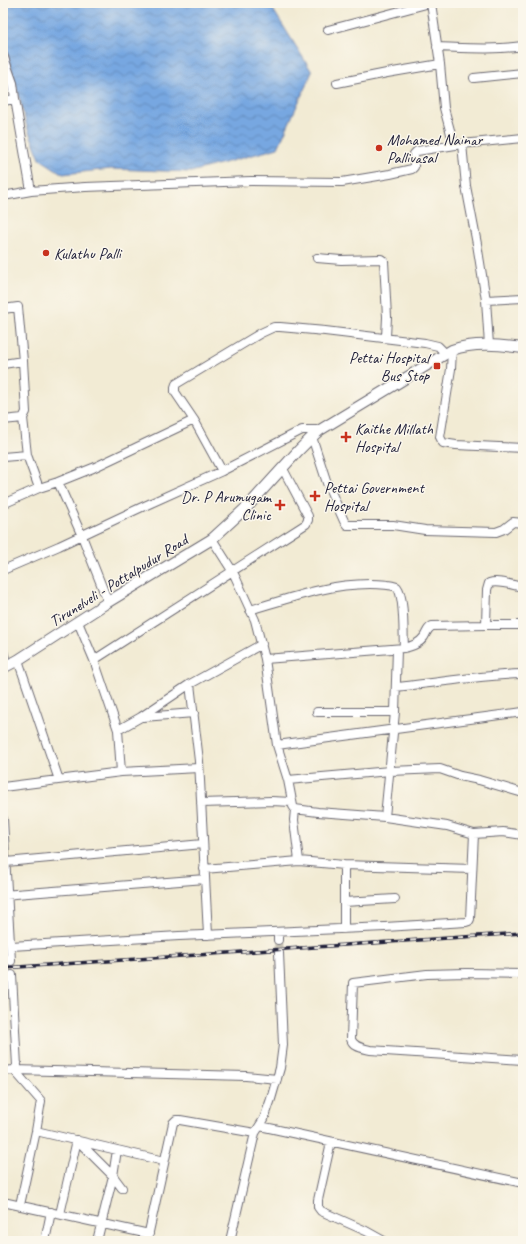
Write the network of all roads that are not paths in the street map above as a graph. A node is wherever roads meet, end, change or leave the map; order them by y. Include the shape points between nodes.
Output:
1 (430, 3) edge
2 (328, 30) dead end
3 (523, 46) edge
4 (437, 47) junction
5 (3, 54) edge
6 (440, 64) junction
7 (523, 74) edge
8 (474, 78) dead end
9 (337, 83) dead end
10 (15, 99) junction
11 (3, 101) edge
12 (523, 138) edge
13 (458, 145) junction
14 (31, 191) junction
15 (3, 196) edge
16 (317, 258) dead end
17 (523, 298) edge
18 (486, 300) junction
19 (3, 309) edge
20 (386, 337) junction
21 (489, 345) junction
22 (523, 348) edge
23 (449, 352) junction
24 (23, 361) junction
25 (3, 364) edge
26 (24, 418) junction
27 (3, 420) edge
28 (194, 420) junction
29 (320, 430) junction
30 (312, 437) junction
31 (523, 448) edge
32 (27, 455) junction
33 (3, 457) edge
34 (283, 469) junction
35 (222, 471) junction
36 (58, 482) junction
37 (39, 488) junction
38 (3, 504) edge
39 (523, 523) edge
40 (82, 536) junction
41 (212, 539) junction
42 (3, 570) edge
43 (233, 572) junction
44 (523, 587) edge
45 (108, 602) junction
46 (250, 610) junction
47 (78, 622) junction
48 (486, 625) junction
49 (523, 625) edge
50 (262, 644) junction
51 (400, 648) junction
52 (3, 650) edge
53 (265, 659) junction
54 (18, 660) junction
55 (94, 660) junction
56 (5, 667) edge
57 (523, 674) edge
58 (190, 684) junction
59 (396, 687) junction
60 (317, 712) dead end
61 (395, 712) junction
62 (523, 712) edge
63 (194, 713) junction
64 (141, 717) junction
65 (118, 730) junction
66 (394, 730) junction
67 (277, 744) junction
68 (199, 768) junction
69 (390, 771) junction
70 (121, 772) junction
71 (59, 780) junction
72 (288, 780) junction
73 (3, 787) edge
74 (523, 793) edge
75 (201, 803) junction
76 (293, 805) junction
77 (386, 817) junction
78 (3, 819) edge
79 (474, 834) junction
80 (523, 836) edge
81 (203, 844) junction
82 (299, 861) junction
83 (6, 862) junction
84 (344, 864) junction
85 (204, 869) junction
86 (472, 869) junction
87 (205, 879) junction
88 (5, 895) edge
89 (396, 898) dead end
90 (344, 902) junction
91 (344, 929) junction
92 (208, 935) junction
93 (11, 946) junction
94 (279, 954) tunnel mouth
95 (11, 961) tunnel mouth
96 (523, 974) edge
97 (12, 975) tunnel mouth
98 (523, 1060) edge
99 (14, 1070) junction
100 (3, 1071) edge
101 (277, 1079) junction
102 (258, 1130) junction
103 (36, 1131) junction
104 (77, 1140) junction
105 (331, 1142) junction
106 (117, 1150) junction
107 (164, 1161) junction
108 (113, 1176) junction
109 (523, 1183) edge
110 (122, 1188) dead end
111 (4, 1205) edge
112 (20, 1205) junction
113 (51, 1212) junction
114 (60, 1214) junction
115 (100, 1224) junction
116 (148, 1238) edge
117 (45, 1241) edge
118 (97, 1241) edge
119 (230, 1241) edge
120 (384, 1241) edge

1 - 2 street
1 - 4 street
3 - 4 street
4 - 6 street
5 - 10 street via 13,83
6 - 9 street
6 - 13 street via 444,108
7 - 8 street
10 - 11 street
10 - 14 street
12 - 13 street
13 - 14 street via 417,151 414,154 412,169 342,182 251,181
13 - 18 street
14 - 15 street
16 - 20 street via 381,258 384,261
17 - 18 street
18 - 21 street
19 - 24 street via 18,307
20 - 23 street via 433,344
20 - 28 street via 280,327 269,329 176,384 175,392
21 - 22 main road, Tirunelveli - Pottalpudur Road
21 - 23 main road, Tirunelveli - Pottalpudur Road via 464,346
23 - 29 main road, Tirunelveli - Pottalpudur Road
23 - 31 street via 451,369 440,437 443,443
24 - 25 street
24 - 26 street via 26,412
26 - 27 street
26 - 32 street
28 - 35 street
28 - 36 street
29 - 30 main road, Tirunelveli - Pottalpudur Road
29 - 35 street via 302,430
30 - 34 main road, Tirunelveli - Pottalpudur Road
30 - 39 street via 330,490 347,525 393,525 425,530 499,532 513,522
32 - 33 street
32 - 37 street
34 - 41 main road, Tirunelveli - Pottalpudur Road
34 - 43 street via 306,511 308,520 302,527
35 - 40 street
36 - 37 street
36 - 40 street
37 - 38 street
40 - 42 street
40 - 45 street
41 - 43 street
41 - 45 main road, Tirunelveli - Pottalpudur Road
43 - 46 street
43 - 55 street
44 - 48 street via 489,583
45 - 47 main road, Tirunelveli - Pottalpudur Road
46 - 50 street
46 - 51 street via 339,585 397,586 403,610
47 - 54 main road, Tirunelveli - Pottalpudur Road
47 - 55 street
48 - 49 street
48 - 51 street via 432,626 417,644
50 - 53 street
50 - 58 street
51 - 53 street
51 - 59 street
52 - 56 street
53 - 67 street
54 - 56 main road, Tirunelveli - Pottalpudur Road
54 - 71 street
55 - 65 street
57 - 59 street via 497,674
58 - 63 street
58 - 64 street
59 - 61 street
60 - 61 street
61 - 66 street
62 - 66 street
63 - 64 street
63 - 68 street
64 - 65 street
65 - 70 street
66 - 67 street
66 - 69 street
67 - 72 street
68 - 70 street
68 - 75 street
69 - 72 street
69 - 74 street via 440,769
69 - 77 street
70 - 71 street
71 - 73 street
72 - 76 street
75 - 76 street via 271,801
75 - 81 street
76 - 77 street via 318,812
76 - 82 street
77 - 79 street via 447,826
78 - 83 street
79 - 80 street via 503,832
79 - 86 street
81 - 83 street
81 - 85 street
82 - 84 street
82 - 85 street
83 - 88 street
84 - 86 street
84 - 90 street
85 - 87 street
86 - 91 street via 469,921
87 - 88 street
87 - 92 street
88 - 93 street
89 - 90 street
90 - 91 street
91 - 92 street via 278,936
92 - 93 street
93 - 95 street
94 - 101 street via 283,1045
96 - 98 street via 427,974 353,983 351,1038 354,1045 370,1050
97 - 99 street via 17,1066
99 - 100 street
99 - 101 street
99 - 103 street via 41,1101
101 - 102 street
102 - 105 street
102 - 107 street via 176,1120 171,1129
102 - 119 street
103 - 104 street
103 - 112 street
104 - 106 street
104 - 108 street
104 - 114 street
105 - 109 street
105 - 120 street via 318,1207
106 - 107 street
106 - 108 street
107 - 116 street
108 - 110 street
108 - 115 street
111 - 112 street
112 - 113 street
113 - 114 street
113 - 117 street
114 - 115 street
115 - 116 street
115 - 118 street

